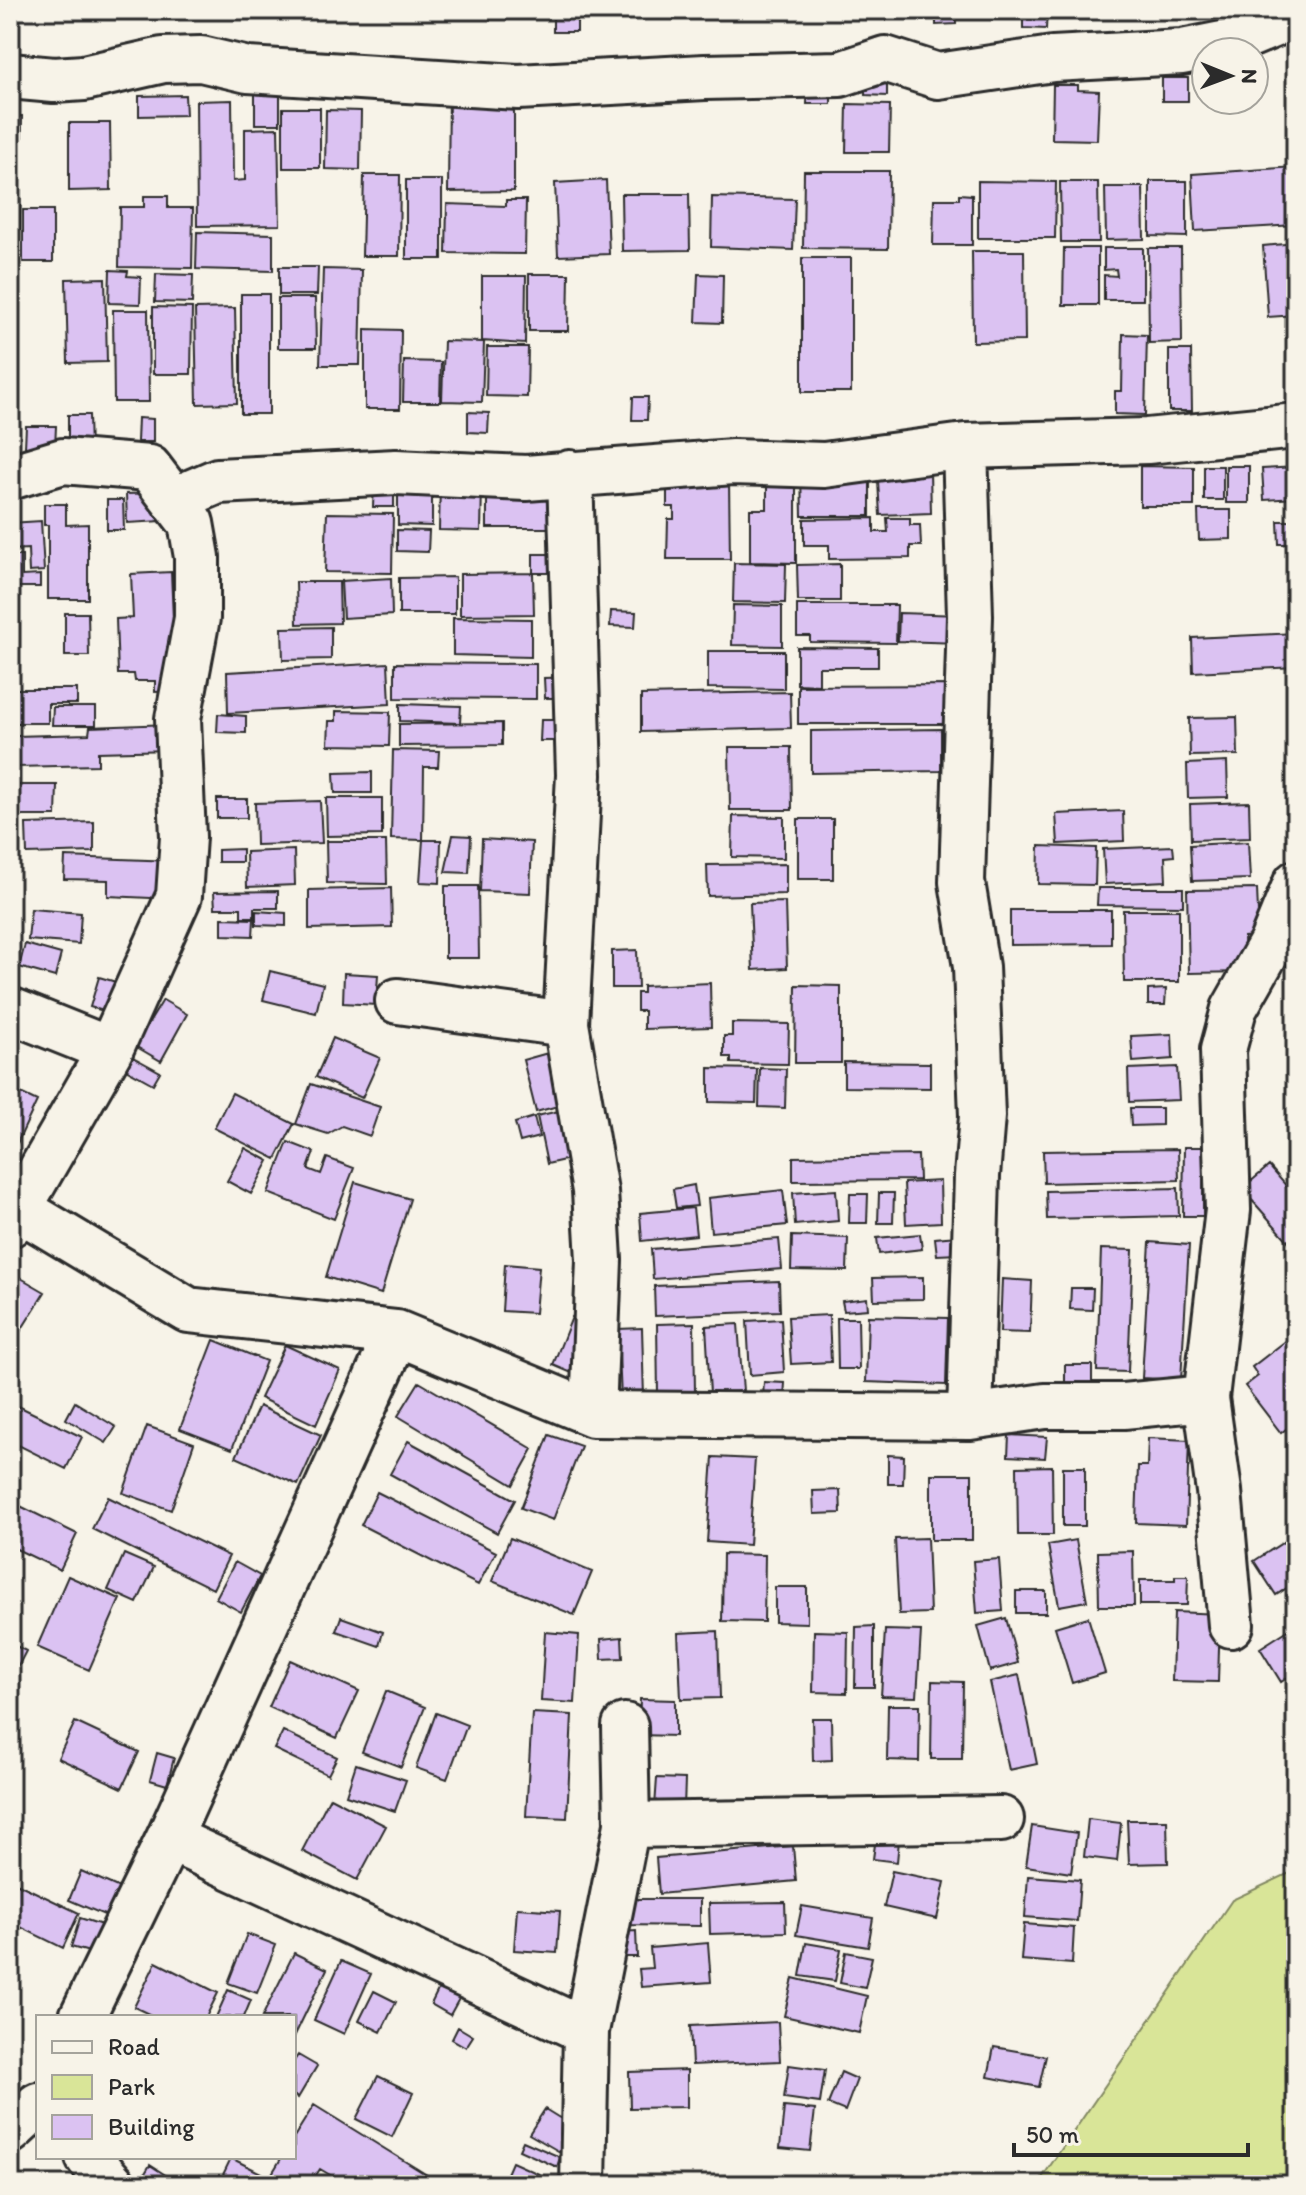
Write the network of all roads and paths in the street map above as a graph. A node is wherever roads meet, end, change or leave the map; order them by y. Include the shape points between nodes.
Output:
1 (1289, 24) edge
2 (10, 76) edge
3 (1296, 426) edge
4 (965, 446) junction
5 (570, 473) junction
6 (10, 477) edge
7 (176, 499) junction
8 (1296, 883) edge
9 (398, 1001) dead end
10 (10, 1010) edge
11 (566, 1024) junction
12 (110, 1050) junction
13 (14, 1216) edge
14 (397, 1333) junction
15 (1206, 1398) junction
16 (593, 1414) junction
17 (970, 1417) junction
18 (1231, 1625) dead end
19 (625, 1726) dead end
20 (1001, 1819) dead end
21 (627, 1825) junction
22 (169, 1838) junction
23 (83, 2015) edge
24 (586, 2031) junction
25 (36, 2107) edge
26 (10, 2131) edge
27 (90, 2159) edge
28 (113, 2185) edge
29 (583, 2185) edge

1 - 2 street via 1182,52 1053,59 938,76 885,59 840,74 518,87 275,73 201,59 163,60 84,78
3 - 4 street via 1147,441
4 - 5 street via 824,465 733,462
4 - 17 street via 970,616 962,882 976,967 982,1116
5 - 7 street via 526,478 396,472 218,481
5 - 11 street via 579,775
6 - 7 street via 63,461 149,468
7 - 12 street via 191,523 199,589 178,719 183,837 179,896
8 - 15 street via 1271,944 1234,1009 1223,1050 1228,1210
9 - 11 street
10 - 12 street
11 - 16 street via 595,1191 599,1260
12 - 13 street
13 - 14 street via 188,1310
14 - 16 street
14 - 22 street
15 - 17 street via 1045,1406
15 - 18 street
16 - 17 street
19 - 21 street
20 - 21 street
21 - 24 street
22 - 23 street
22 - 24 street
24 - 29 street
25 - 26 street
27 - 28 street

